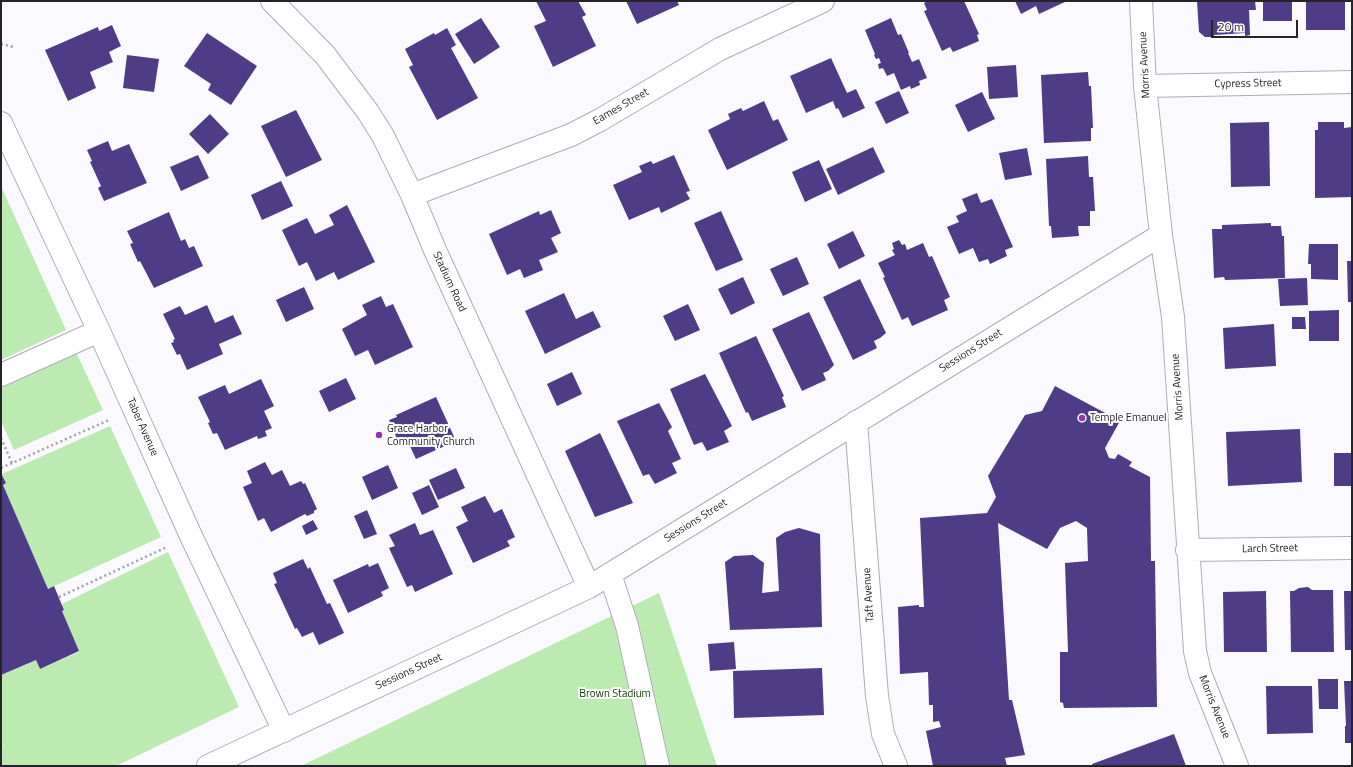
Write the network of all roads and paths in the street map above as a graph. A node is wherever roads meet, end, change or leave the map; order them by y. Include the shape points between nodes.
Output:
1 (272, 1) edge
2 (822, 1) edge
3 (1141, 1) edge
4 (1, 44) edge
5 (14, 47) dead end
6 (1352, 82) edge
7 (1145, 86) junction
8 (1, 123) edge
9 (412, 195) junction
10 (1161, 235) junction
11 (99, 331) junction
12 (1, 375) edge
13 (134, 409) junction
14 (856, 422) junction
15 (1, 438) edge
16 (12, 463) junction
17 (1, 468) edge
18 (191, 536) junction
19 (1352, 548) edge
20 (1187, 550) junction
21 (610, 574) junction
22 (590, 587) junction
23 (59, 597) dead end
24 (284, 732) junction
25 (208, 766) edge
26 (658, 766) edge
27 (896, 766) edge
28 (1237, 766) edge

1 - 9 street, Stadium Road via 325,55 368,112 383,136
2 - 9 street, Eames Street via 720,49 571,135
3 - 7 street, Morris Avenue
4 - 5 path
6 - 7 street, Cypress Street
7 - 10 street, Morris Avenue
8 - 11 street, Taber Avenue
9 - 22 street, Stadium Road
10 - 14 street, Sessions Street
10 - 20 street, Morris Avenue via 1173,317
11 - 12 street
11 - 13 street, Taber Avenue
13 - 16 path
13 - 18 street, Taber Avenue
14 - 21 street, Sessions Street
14 - 27 street, Taft Avenue via 877,696 883,734
15 - 16 path
16 - 17 path
18 - 23 path
18 - 24 street, Taber Avenue
19 - 20 street, Larch Street
20 - 28 street, Morris Avenue via 1198,666
21 - 22 street, Sessions Street
21 - 26 street via 626,626
22 - 24 street, Sessions Street
24 - 25 street, Sessions Street

